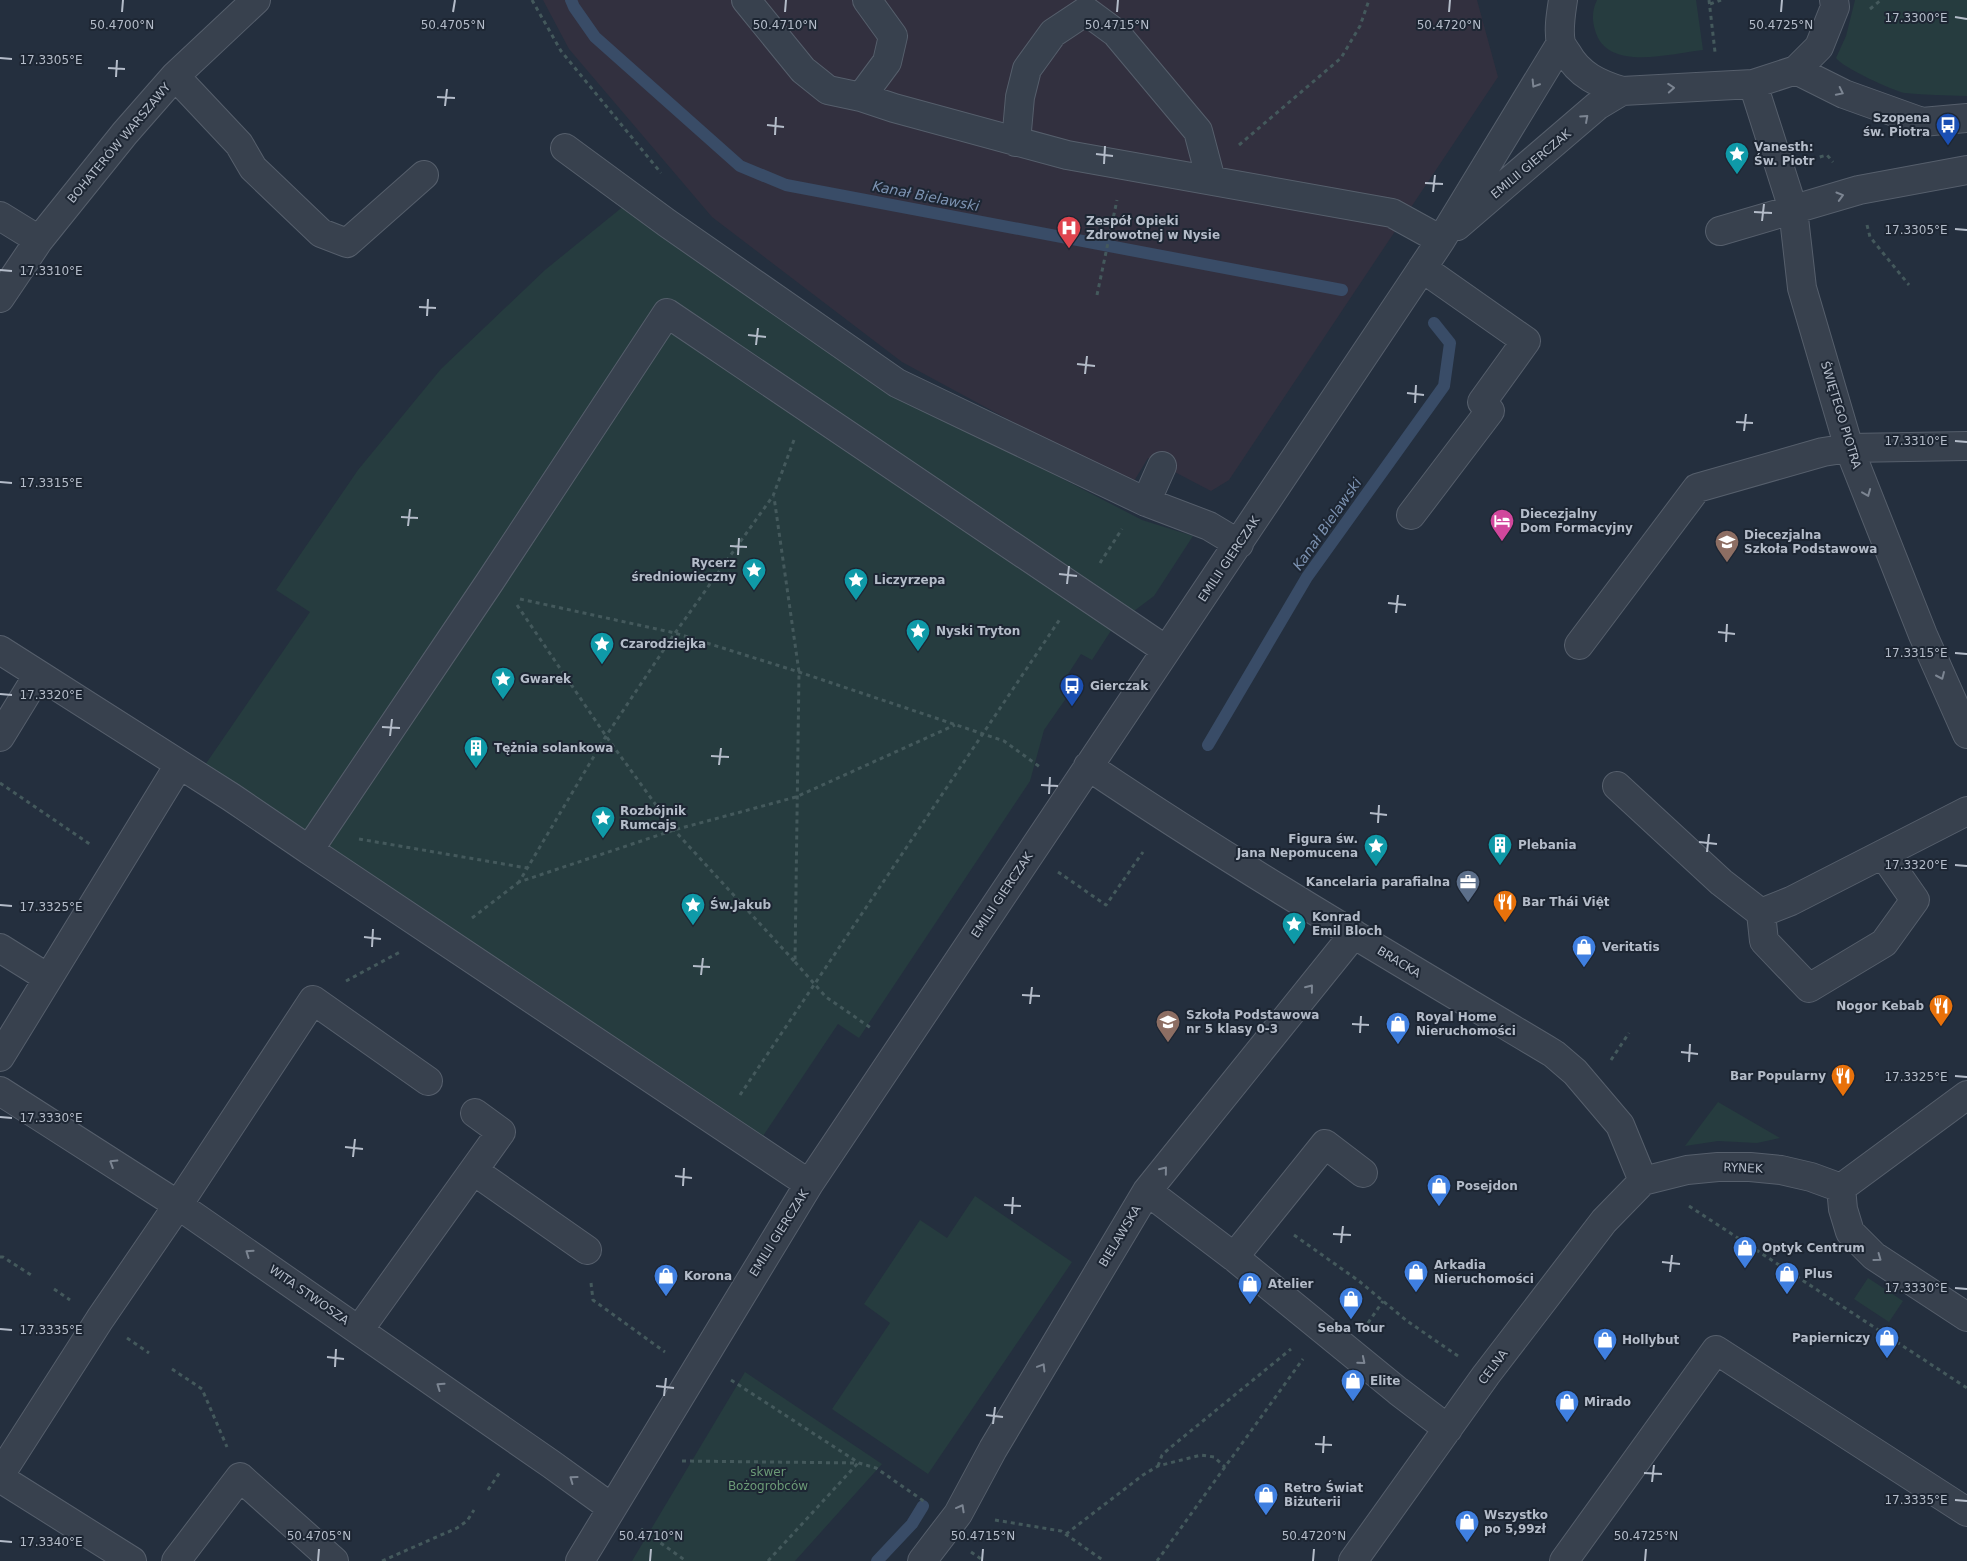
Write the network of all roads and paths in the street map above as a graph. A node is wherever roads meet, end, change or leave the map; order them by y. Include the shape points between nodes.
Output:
1 (532, 0) edge
2 (746, 0) edge
3 (867, 0) edge
4 (1369, 0) edge
5 (1563, 0) edge
6 (1722, 0) edge
7 (1834, 0) edge
8 (254, 1) edge
9 (1709, 2) edge
10 (1561, 43) junction
11 (1715, 52) dead end
12 (1796, 70) junction
13 (175, 76) junction
14 (1752, 84) junction
15 (1622, 91) junction
16 (861, 97) junction
17 (1967, 118) edge
18 (1016, 142) junction
19 (565, 148) dead end
20 (1967, 170) edge
21 (424, 175) dead end
22 (1211, 180) junction
23 (1859, 190) junction
24 (1118, 197) dead end
25 (1793, 209) junction
26 (0, 216) edge
27 (667, 223) junction
28 (1720, 231) dead end
29 (39, 240) junction
30 (1441, 240) junction
31 (1422, 268) junction
32 (1909, 284) dead end
33 (1097, 295) dead end
34 (0, 298) edge
35 (806, 408) junction
36 (1967, 446) edge
37 (1849, 448) junction
38 (1162, 466) dead end
39 (774, 496) junction
40 (1146, 502) junction
41 (1412, 516) dead end
42 (1239, 544) junction
43 (1079, 590) junction
44 (675, 633) junction
45 (1579, 645) dead end
46 (0, 650) edge
47 (1166, 650) junction
48 (798, 672) junction
49 (38, 675) junction
50 (954, 724) junction
51 (984, 734) junction
52 (1967, 734) edge
53 (606, 736) junction
54 (0, 737) edge
55 (179, 765) junction
56 (1088, 766) junction
57 (1040, 767) dead end
58 (0, 783) edge
59 (1617, 786) dead end
60 (796, 797) junction
61 (1967, 811) edge
62 (674, 830) junction
63 (315, 841) junction
64 (1143, 852) dead end
65 (1883, 854) junction
66 (119, 864) junction
67 (527, 868) junction
68 (1056, 871) dead end
69 (519, 882) junction
70 (1761, 913) junction
71 (1354, 934) junction
72 (438, 937) junction
73 (0, 948) edge
74 (795, 962) junction
75 (48, 978) junction
76 (814, 983) junction
77 (313, 1000) junction
78 (873, 1030) dead end
79 (1629, 1032) dead end
80 (0, 1057) edge
81 (1609, 1064) dead end
82 (428, 1081) dead end
83 (0, 1091) edge
84 (1967, 1096) edge
85 (475, 1113) dead end
86 (720, 1124) junction
87 (474, 1171) junction
88 (1362, 1173) dead end
89 (1650, 1179) junction
90 (809, 1184) junction
91 (1841, 1188) junction
92 (1147, 1191) junction
93 (178, 1205) junction
94 (1267, 1216) junction
95 (587, 1250) joint
96 (0, 1257) edge
97 (1234, 1257) junction
98 (31, 1275) dead end
99 (1963, 1307) edge
100 (359, 1330) junction
101 (1324, 1330) junction
102 (666, 1352) dead end
103 (172, 1369) dead end
104 (1486, 1375) junction
105 (731, 1380) dead end
106 (1967, 1388) edge
107 (1448, 1429) junction
108 (680, 1461) dead end
109 (859, 1463) junction
110 (1158, 1466) junction
111 (1225, 1467) junction
112 (2, 1468) edge
113 (240, 1477) junction
114 (612, 1508) junction
115 (474, 1510) dead end
116 (1967, 1512) edge
117 (958, 1514) junction
118 (1066, 1534) junction
119 (132, 1561) edge
120 (176, 1561) edge
121 (334, 1561) edge
122 (382, 1561) edge
123 (580, 1561) edge
124 (686, 1561) edge
125 (768, 1561) edge
126 (922, 1561) edge
127 (1104, 1561) edge
128 (1157, 1561) edge
129 (1353, 1561) edge
130 (1564, 1561) edge

1 - 27 path via 562,52 668,182
2 - 16 street via 803,70 828,90
3 - 16 street via 893,36 887,62
4 - 22 path via 1360,26 1341,58 1242,142
5 - 10 street
6 - 9 path
7 - 12 street via 1835,7 1819,47
8 - 13 street, BOHATERÓW WARSZAWY
9 - 11 path
10 - 15 street via 1571,61 1587,77
10 -> 30 street, EMILII GIERCZAK
12 - 14 street
12 -> 17 street via 1844,94 1922,122
13 - 21 street via 240,144 253,168 321,233 347,243
13 - 29 street, BOHATERÓW WARSZAWY
15 -> 14 street
14 - 25 street, ŚWIĘTEGO PIOTRA
30 -> 15 street, EMILII GIERCZAK via 1597,106
16 - 18 street
18 - 22 street via 1067,155
18 - 22 street via 1020,97 1027,69 1053,33 1086,11 1116,33 1198,131
19 - 27 street
20 - 23 street
22 - 30 street via 1392,213
25 -> 23 street
23 - 32 path via 1870,238
24 - 33 path
25 - 28 street
25 - 37 street, ŚWIĘTEGO PIOTRA via 1802,288
26 - 29 street
27 - 40 street via 898,383
29 - 34 street, BOHATERÓW WARSZAWY
30 - 31 street, EMILII GIERCZAK
31 - 41 street via 1526,341 1482,402 1490,411
31 - 42 street, EMILII GIERCZAK
35 - 39 path
35 - 43 street
35 - 63 street via 667,313
36 - 37 street
37 - 45 street via 1823,452 1697,488
37 -> 52 street, ŚWIĘTEGO PIOTRA via 1923,635
38 - 40 street
39 - 44 path
39 - 48 path
40 - 42 street via 1209,526
40 - 43 path via 1127,522
42 - 47 street, EMILII GIERCZAK
43 - 47 street
43 - 51 path
44 - 48 path
44 - 53 path
44 - 53 path via 512,598
46 - 49 street
47 - 56 street, EMILII GIERCZAK
48 - 50 path
48 - 60 path
49 - 54 street
49 - 55 street
50 - 51 path
50 - 60 path
51 - 57 path via 1004,741
51 - 76 path
53 - 62 path
53 - 67 path
55 - 63 street via 231,797
55 - 66 street
56 - 71 street, BRACKA
56 - 90 street, EMILII GIERCZAK
58 - 66 path
59 - 70 street via 1720,882
60 - 62 path
60 - 74 path
61 - 65 street
62 - 69 path
62 - 74 path
63 - 67 path
63 - 72 street
64 - 68 path via 1106,905
65 - 70 street
65 - 70 street via 1915,900 1884,943 1809,988 1764,941
66 - 75 street
67 - 69 path
69 - 72 path
71 - 89 street, BRACKA via 1554,1054 1575,1072 1620,1125
92 -> 71 street, BIELAWSKA
72 - 77 path
72 - 86 street
73 - 75 street
74 - 76 path
75 - 80 street
76 - 78 path via 826,997
76 - 86 path
77 - 82 street
77 - 93 street
79 - 81 path
93 -> 83 street, WITA STWOSZA
84 - 91 street
85 - 87 street via 502,1132
86 - 90 street
87 - 95 street
87 - 100 street
88 - 94 street via 1325,1144
89 - 91 street, RYNEK via 1718,1166 1750,1167 1812,1177
89 - 104 street, CELNA via 1604,1221
89 - 106 path
90 - 114 street, EMILII GIERCZAK
91 -> 99 street via 1842,1209 1850,1232 1874,1256
92 - 97 street
117 -> 92 street, BIELAWSKA via 993,1449
100 -> 93 street, WITA STWOSZA
93 - 112 street
94 - 97 street
94 - 104 path via 1359,1281 1407,1321
95 - 102 path via 593,1300
96 - 98 path
97 - 101 street
114 -> 100 street, WITA STWOSZA
101 -> 107 street
101 - 110 path via 1304,1339 1171,1447
101 - 111 path
103 - 113 path via 202,1389
104 - 107 street, CELNA
105 - 109 path
107 - 129 street, CELNA
108 - 109 path
109 - 117 path via 876,1468 933,1508
109 - 125 path
110 - 111 path via 1201,1455 1214,1457
110 - 118 path
111 - 128 path
112 - 119 street
113 - 120 street
113 - 121 street
114 - 123 street, EMILII GIERCZAK
114 - 124 path
115 - 122 path via 468,1521 457,1528
116 - 130 street via 1716,1350
117 - 118 path
117 - 126 street, BIELAWSKA
118 - 127 path

